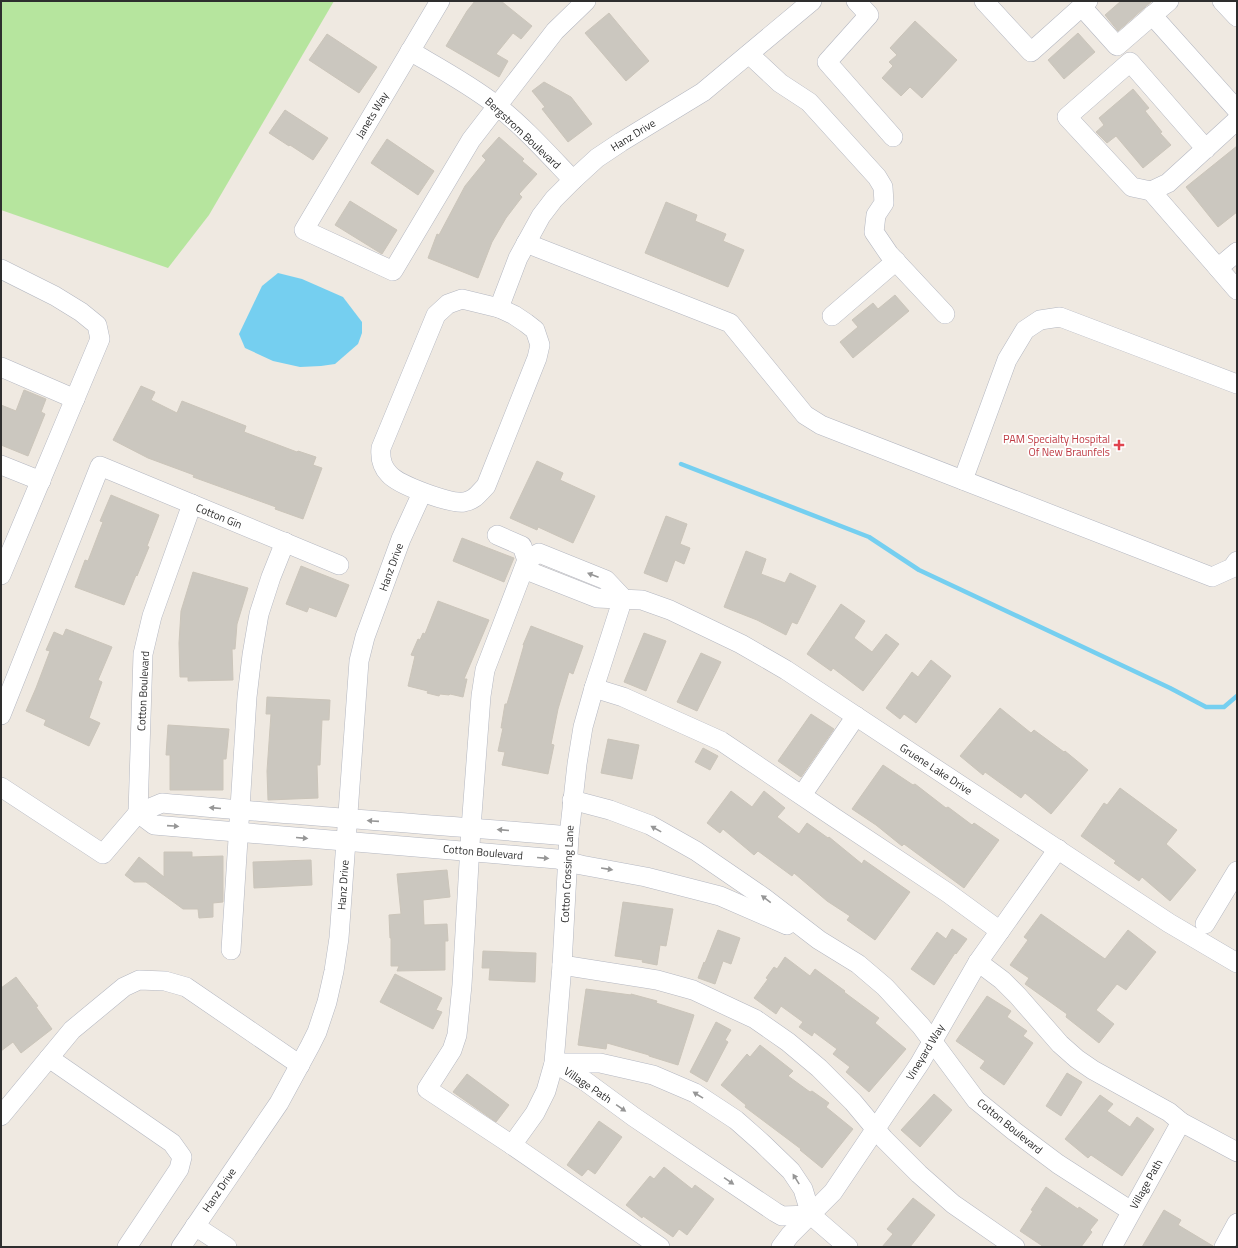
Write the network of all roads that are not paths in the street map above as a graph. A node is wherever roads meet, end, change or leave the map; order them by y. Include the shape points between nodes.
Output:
1 (440, 1) edge
2 (586, 1) edge
3 (812, 1) edge
4 (856, 1) edge
5 (984, 1) edge
6 (1169, 1) edge
7 (1222, 1) edge
8 (1085, 4) edge
9 (1152, 15) junction
10 (1237, 18) edge
11 (410, 51) junction
12 (749, 54) junction
13 (497, 106) junction
14 (1237, 110) edge
15 (1237, 120) edge
16 (893, 137) dead end
17 (1206, 149) junction
18 (573, 180) junction
19 (1151, 191) junction
20 (526, 243) junction
21 (1237, 252) edge
22 (896, 261) junction
23 (1218, 268) junction
24 (1, 269) edge
25 (1237, 290) edge
26 (498, 308) junction
27 (946, 314) dead end
28 (832, 316) dead end
29 (1, 368) edge
30 (1237, 384) edge
31 (75, 398) junction
32 (1, 465) edge
33 (963, 480) junction
34 (41, 481) junction
35 (422, 493) junction
36 (192, 504) junction
37 (497, 536) dead end
38 (285, 542) junction
39 (527, 560) junction
40 (1237, 561) edge
41 (339, 565) dead end
42 (2, 568) edge
43 (623, 598) junction
44 (594, 688) junction
45 (1, 714) edge
46 (856, 716) junction
47 (1, 787) edge
48 (802, 795) junction
49 (572, 800) junction
50 (240, 810) junction
51 (138, 813) junction
52 (348, 819) junction
53 (472, 828) junction
54 (238, 832) junction
55 (569, 836) junction
56 (346, 842) junction
57 (1058, 849) junction
58 (470, 851) junction
59 (568, 862) junction
60 (1237, 871) edge
61 (1205, 924) dead end
62 (1000, 931) junction
63 (819, 940) junction
64 (231, 950) dead end
65 (978, 962) junction
66 (1237, 963) edge
67 (562, 965) junction
68 (932, 1042) junction
69 (49, 1058) junction
70 (554, 1063) junction
71 (300, 1065) junction
72 (1, 1116) edge
73 (1181, 1122) junction
74 (876, 1129) junction
75 (512, 1145) junction
76 (1237, 1152) edge
77 (1131, 1211) junction
78 (811, 1215) junction
79 (1237, 1223) edge
80 (195, 1226) junction
81 (127, 1247) edge
82 (181, 1247) edge
83 (227, 1247) edge
84 (660, 1247) edge
85 (781, 1247) edge
86 (848, 1247) edge
87 (1015, 1247) edge
88 (1112, 1247) edge
89 (1224, 1247) edge

1 - 11 street, Janets Way
2 - 13 street via 556,31
3 - 12 street, Hanz Drive
4 - 16 street via 869,15 826,62
5 - 8 street via 1031,52
6 - 9 street
7 - 10 street
8 - 9 street via 1118,46
9 - 14 street
11 - 13 street, Bergstrom Boulevard via 460,80
11 - 13 street, Janets Way via 304,230 393,271 471,140
12 - 18 street, Hanz Drive via 703,92 597,158
12 - 22 street via 780,83 809,102 878,177 883,188 884,202 876,215 874,232
13 - 18 street, Bergstrom Boulevard
15 - 17 street
17 - 19 street via 1168,183
17 - 19 street via 1130,62 1067,117 1132,187
18 - 20 street, Hanz Drive via 541,216
19 - 23 street
20 - 26 street, Hanz Drive
20 - 33 street via 730,323 805,415 821,425
21 - 23 street
22 - 27 street
22 - 28 street
23 - 25 street
24 - 31 street via 55,296 96,325 100,339
26 - 35 street via 462,299 448,304 436,315 380,456 389,475
26 - 35 street via 514,315 535,330 540,345 538,358 486,486 475,498 464,502
29 - 31 street
30 - 33 street via 1060,316 1040,320 1025,330 1007,360
31 - 34 street
32 - 34 street
33 - 40 street via 1212,577 1232,568
34 - 42 street
35 - 52 street, Hanz Drive via 398,546 365,637 359,661
36 - 38 street, Cotton Gin
36 - 45 street, Cotton Gin via 100,466
36 - 51 street, Cotton Boulevard via 152,616 143,654
37 - 39 street via 522,546
38 - 41 street, Cotton Gin
38 - 50 street via 259,614 252,655
39 - 43 street via 539,553 606,580
39 - 53 street via 485,670
43 - 44 street, Cotton Crossing Lane
43 - 46 street, Gruene Lake Drive via 642,600 670,610 741,644
44 - 48 street via 623,697 721,741
44 - 49 street, Cotton Crossing Lane via 583,728
46 - 48 street
46 - 57 street, Gruene Lake Drive
47 - 51 street via 103,854
48 - 62 street
49 - 55 street, Cotton Crossing Lane
63 -> 49 street, Cotton Boulevard via 763,897 696,851 650,825 610,810
50 -> 51 street, Cotton Boulevard via 162,803
50 - 52 street, Cotton Boulevard
50 - 54 street
51 -> 54 street, Cotton Boulevard via 154,825
53 -> 52 street, Cotton Boulevard
52 - 56 street, Hanz Drive
55 -> 53 street, Cotton Boulevard
53 - 58 street
54 -> 56 street, Cotton Boulevard
54 - 64 street
55 - 59 street, Cotton Crossing Lane
56 - 58 street, Cotton Boulevard
56 - 71 street, Hanz Drive via 334,971 317,1032
57 - 62 street, Vineyard Way
57 - 66 street, Gruene Lake Drive via 1169,923
58 -> 59 street, Cotton Boulevard
58 - 75 street via 462,985 456,1035 452,1050 427,1089
59 -> 63 street, Cotton Boulevard via 646,876 720,896
59 - 67 street, Cotton Crossing Lane
60 - 61 street
62 - 65 street, Vineyard Way
63 - 68 street, Cotton Boulevard via 858,964 885,987 921,1026
65 - 68 street, Vineyard Way
65 - 73 street via 1002,980 1060,1044 1077,1059 1169,1112
67 - 70 street, Cotton Crossing Lane
67 - 74 street via 658,980 693,990 755,1019 819,1068
68 - 74 street, Vineyard Way
68 - 77 street, Cotton Boulevard via 976,1100 1058,1164
69 - 71 street via 72,1030 124,988 139,980 165,981 186,987
69 - 72 street
69 - 81 street via 172,1143 182,1157 179,1169
70 - 75 street, Cotton Crossing Lane via 546,1091 538,1107
70 -> 78 street, Village Path via 585,1081 775,1212 782,1216
78 -> 70 street, Village Path via 803,1189 792,1172 736,1120 695,1093 653,1075 600,1063
71 - 80 street, Hanz Drive via 279,1103
73 - 76 street
73 - 77 street, Village Path
74 - 78 street, Vineyard Way via 833,1192
74 - 87 street via 914,1169 954,1204
75 - 84 street
77 - 88 street, Village Path
78 - 85 street, Vineyard Way via 790,1234
78 - 86 street
79 - 89 street
80 - 82 street, Hanz Drive
80 - 83 street

